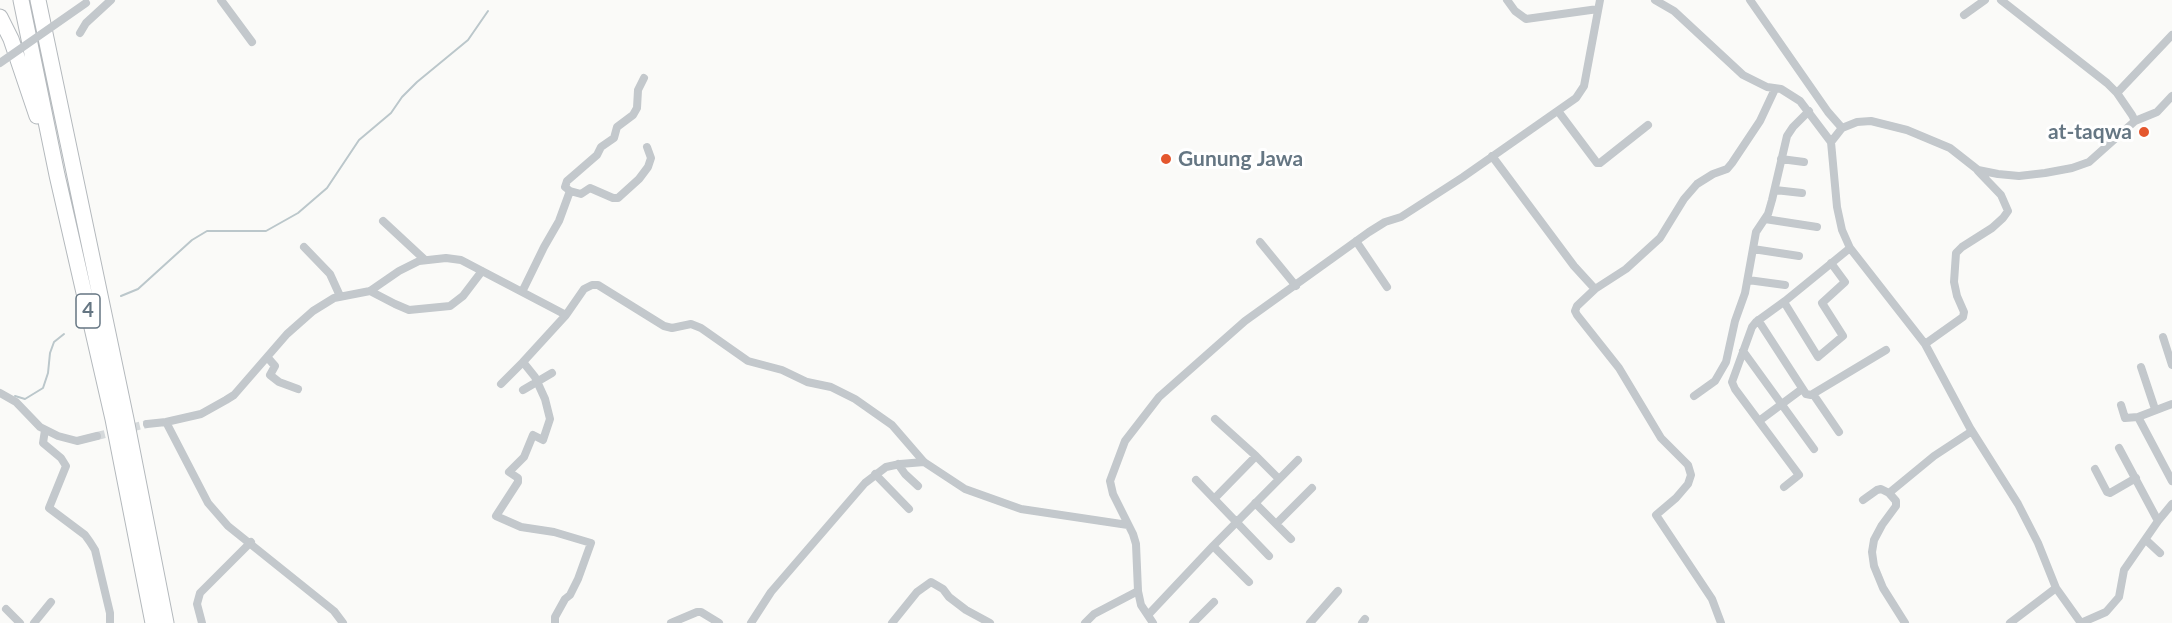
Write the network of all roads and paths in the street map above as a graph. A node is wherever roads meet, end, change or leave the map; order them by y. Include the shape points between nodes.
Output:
1 (21, 0) edge
2 (38, 0) edge
3 (48, 0) edge
4 (111, 0) edge
5 (221, 0) edge
6 (1507, 0) edge
7 (1655, 0) edge
8 (1750, 0) edge
9 (1985, 0) edge
10 (2001, 0) edge
11 (88, 2) edge
12 (1599, 4) edge
13 (1964, 15) dead end
14 (0, 17) edge
15 (80, 33) dead end
16 (2172, 35) edge
17 (252, 42) dead end
18 (0, 63) edge
19 (644, 78) dead end
20 (1775, 89) junction
21 (2117, 93) junction
22 (58, 96) junction
23 (2172, 96) edge
24 (1558, 111) junction
25 (1809, 111) junction
26 (2135, 121) junction
27 (1648, 125) dead end
28 (1842, 128) junction
29 (1831, 142) junction
30 (647, 147) dead end
31 (1492, 156) junction
32 (1781, 159) junction
33 (1804, 162) dead end
34 (1978, 170) junction
35 (57, 175) junction
36 (1775, 190) junction
37 (570, 191) junction
38 (1802, 193) dead end
39 (1765, 219) junction
40 (383, 221) dead end
41 (1816, 227) dead end
42 (1356, 241) junction
43 (1260, 242) dead end
44 (304, 248) dead end
45 (1850, 248) junction
46 (1753, 249) junction
47 (1799, 256) dead end
48 (425, 260) junction
49 (1831, 263) junction
50 (482, 271) junction
51 (1748, 280) junction
52 (1785, 285) dead end
53 (1296, 286) junction
54 (1387, 287) dead end
55 (1595, 289) junction
56 (370, 291) junction
57 (522, 292) junction
58 (340, 296) junction
59 (1784, 302) junction
60 (566, 315) junction
61 (1758, 320) junction
62 (2163, 338) dead end
63 (1925, 344) junction
64 (1886, 350) dead end
65 (1743, 351) junction
66 (268, 358) junction
67 (524, 362) junction
68 (2172, 365) edge
69 (2141, 367) dead end
70 (552, 373) dead end
71 (538, 382) junction
72 (501, 384) dead end
73 (298, 389) dead end
74 (1802, 389) junction
75 (523, 390) dead end
76 (0, 393) edge
77 (1813, 394) junction
78 (1694, 396) dead end
79 (1781, 404) junction
80 (2172, 404) edge
81 (2121, 405) dead end
82 (2155, 409) junction
83 (2138, 417) junction
84 (1215, 419) dead end
85 (1759, 421) junction
86 (166, 422) junction
87 (147, 424) tunnel mouth
88 (45, 430) junction
89 (1972, 431) junction
90 (1839, 432) dead end
91 (97, 436) tunnel mouth
92 (2119, 448) dead end
93 (1814, 449) dead end
94 (1256, 456) junction
95 (1298, 460) dead end
96 (924, 462) junction
97 (898, 464) junction
98 (2168, 464) edge
99 (2095, 469) dead end
100 (875, 474) junction
101 (2136, 478) junction
102 (1279, 479) junction
103 (1197, 480) dead end
104 (2172, 481) edge
105 (918, 486) dead end
106 (1312, 488) dead end
107 (1784, 488) dead end
108 (1889, 492) junction
109 (1214, 499) junction
110 (1863, 501) dead end
111 (1256, 503) junction
112 (2172, 504) edge
113 (909, 509) dead end
114 (2158, 521) junction
115 (1236, 522) junction
116 (1276, 524) junction
117 (1128, 525) junction
118 (1291, 539) dead end
119 (2146, 540) junction
120 (250, 543) junction
121 (1213, 546) junction
122 (2160, 553) dead end
123 (1269, 556) dead end
124 (1248, 582) dead end
125 (2056, 588) junction
126 (1138, 591) junction
127 (1338, 591) dead end
128 (51, 602) dead end
129 (1214, 602) dead end
130 (6, 609) dead end
131 (1151, 619) edge
132 (20, 623) edge
133 (34, 623) edge
134 (110, 623) edge
135 (153, 623) edge
136 (166, 623) edge
137 (202, 623) edge
138 (343, 623) edge
139 (555, 623) edge
140 (671, 623) edge
141 (719, 623) edge
142 (751, 623) edge
143 (891, 623) edge
144 (990, 623) edge
145 (1085, 623) edge
146 (1193, 623) edge
147 (1310, 623) edge
148 (1721, 623) edge
149 (1905, 623) edge
150 (2010, 623) edge
151 (2081, 623) edge

1 - 35 highway, 4
2 - 22 highway, 4
3 - 22 highway
4 - 15 street
5 - 17 street
6 - 12 street via 1526,19
7 - 20 street via 1674,10 1743,75
8 - 28 street
9 - 13 street
10 - 21 street
11 - 18 street, bridge
12 - 24 street via 1584,86 1576,98
14 - 35 highway
16 - 21 street
19 - 37 street via 633,115 567,181 565,187
20 - 25 street via 1790,93
20 - 55 street via 1760,122 1727,169 1697,184 1660,238 1626,269
21 - 26 street
22 - 136 highway, 4
23 - 26 street via 2157,112
24 - 27 street via 1597,163
24 - 31 street
25 - 29 street
25 - 32 street via 1787,136
26 - 34 street via 2081,166 2019,176
28 - 29 street
28 - 34 street via 1870,121 1907,130 1950,148
29 - 45 street via 1837,207
30 - 37 street via 651,158 648,167 618,198 590,188 581,194
31 - 42 street via 1401,217 1385,222
31 - 55 street
32 - 33 street
32 - 36 street
34 - 63 street via 2001,195 2008,211 1992,228 1956,253 1954,282 1963,317
35 - 135 highway, 4 via 113,419
36 - 38 street
36 - 39 street
37 - 57 street via 560,221
39 - 41 street
39 - 46 street via 1756,232
40 - 48 street
42 - 53 street
42 - 54 street
43 - 53 street
44 - 58 street via 330,274
45 - 49 street
45 - 63 street
46 - 47 street
46 - 51 street
48 - 50 street via 461,260
48 - 56 street via 399,271
49 - 59 street
49 - 59 street via 1845,282 1822,303 1843,336 1818,357
50 - 56 street via 450,306 410,310
50 - 57 street
51 - 52 street
51 - 78 street via 1726,362 1715,381
53 - 117 street via 1196,362 1159,397 1125,441 1110,481
55 - 148 street via 1575,311 1619,368 1660,438 1688,465 1688,484 1658,512 1657,519 1712,599
56 - 58 street
57 - 60 street
58 - 66 street via 313,311
59 - 61 street
60 - 67 street
60 - 96 street via 584,289 598,285 664,326 691,324 748,361 831,387 855,399 892,425
61 - 65 street
61 - 74 street
62 - 68 street
63 - 89 street
64 - 77 street
65 - 79 street
65 - 85 street via 1732,382
66 - 73 street via 275,366 270,375
66 - 86 street via 234,395 201,414
67 - 71 street
67 - 72 street
69 - 82 street
70 - 71 street
71 - 75 street
71 - 139 street via 550,419 543,440 533,435 524,457 509,472 518,482 496,516 521,527 591,543
74 - 77 street
74 - 79 street
76 - 88 street via 16,402
77 - 90 street
79 - 85 street
79 - 93 street
80 - 82 street
81 - 83 street via 2126,418
82 - 83 street
83 - 98 street
84 - 94 street
85 - 107 street via 1799,475
86 - 87 street
86 - 120 street via 208,503
88 - 91 street via 68,440
88 - 134 street via 43,443 66,466 49,508 86,535 95,550
89 - 108 street
89 - 125 street via 2018,504
92 - 101 street
94 - 102 street
94 - 109 street
95 - 102 street
96 - 97 street
96 - 117 street via 965,489 1021,509
97 - 100 street
97 - 105 street
98 - 104 street
99 - 101 street via 2110,493
100 - 113 street
100 - 142 street via 781,580
101 - 114 street
102 - 111 street
103 - 109 street
106 - 116 street
108 - 110 street via 1877,490
108 - 149 street via 1896,506 1874,540 1872,552 1883,588
109 - 115 street
111 - 115 street
111 - 116 street
112 - 114 street
114 - 119 street
115 - 121 street
115 - 123 street
116 - 118 street
117 - 126 street via 1136,544
119 - 122 street
119 - 151 street via 2124,570 2119,597 2106,612
120 - 137 street via 200,593 197,604
120 - 138 street via 334,611
121 - 124 street
121 - 131 street
125 - 150 street
125 - 151 street
126 - 131 street via 1141,605
126 - 145 street via 1094,614
127 - 147 street
128 - 133 street
129 - 146 street
130 - 132 street
140 - 141 street via 697,612
143 - 144 street via 917,592 931,582 966,610

